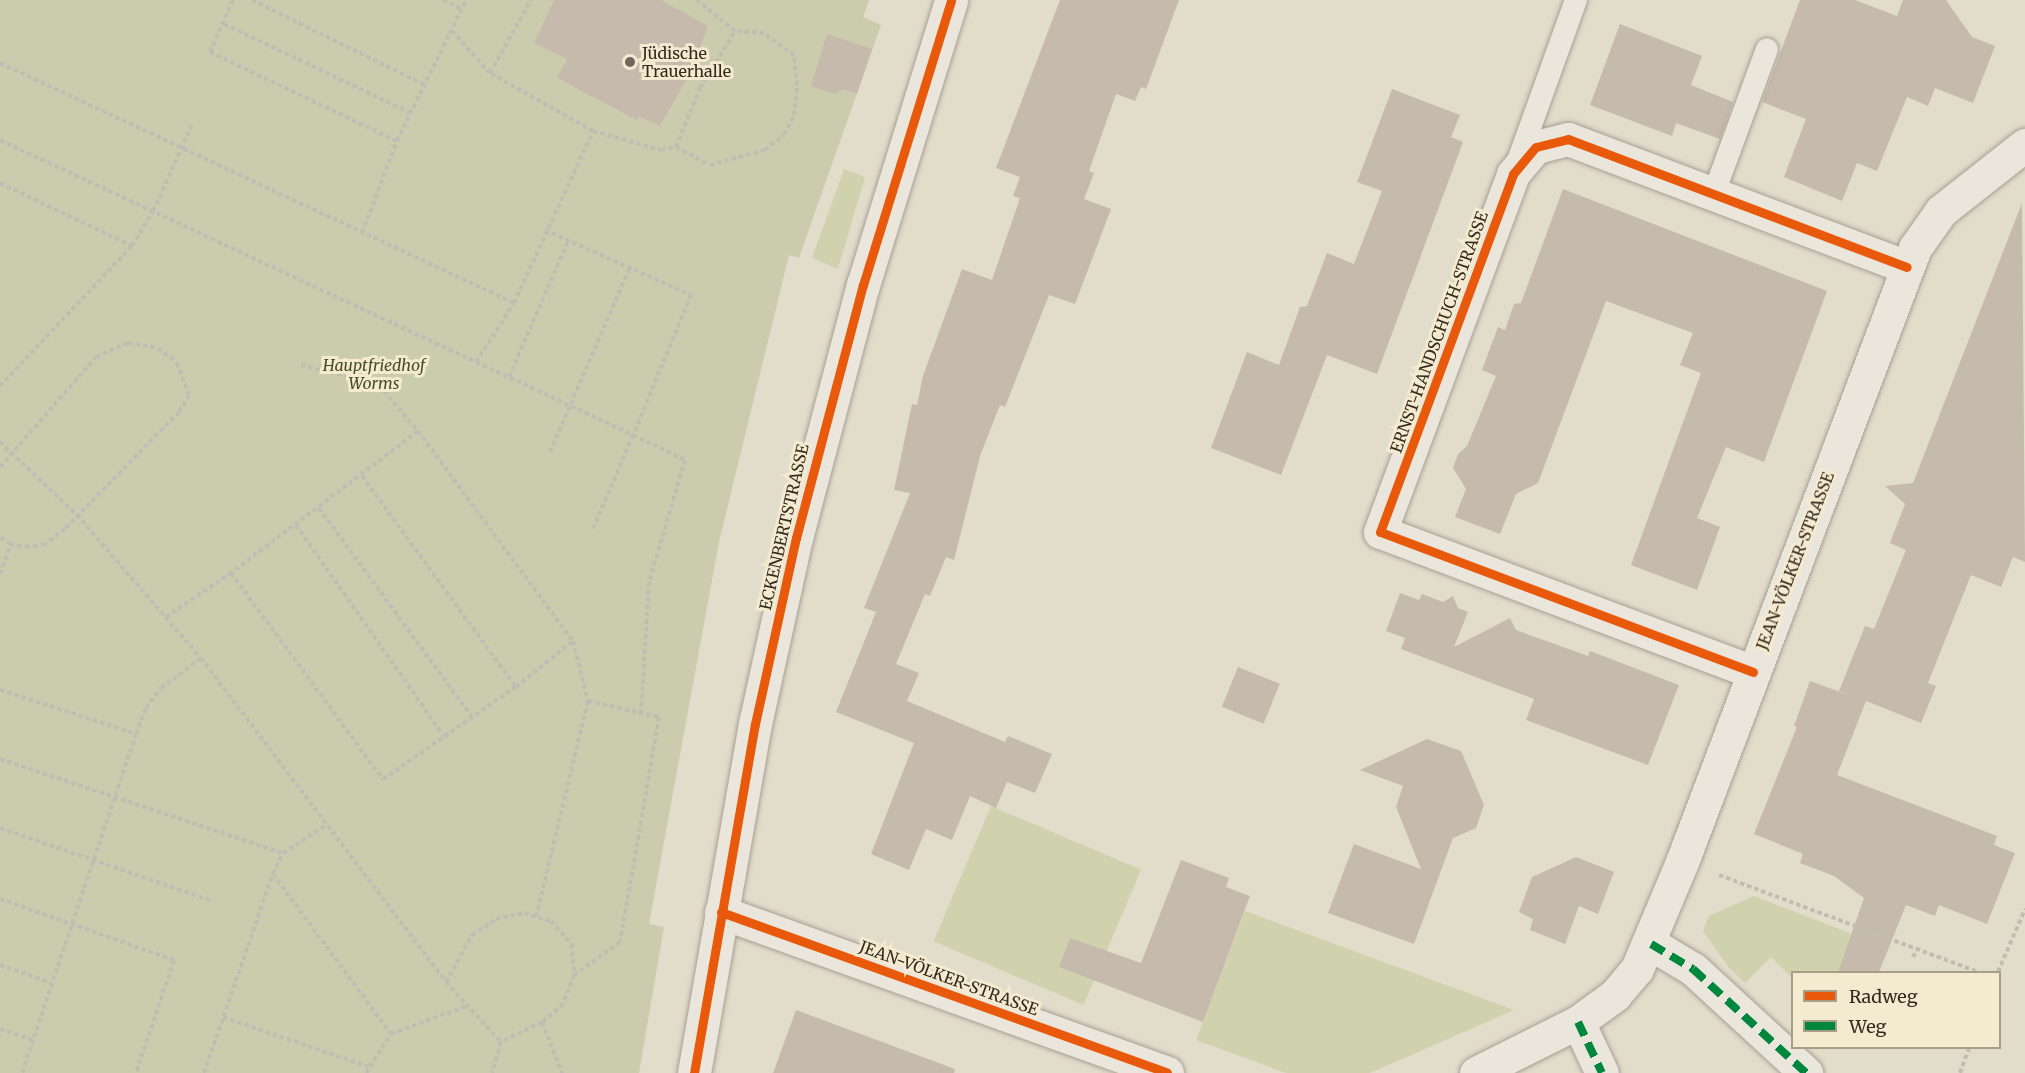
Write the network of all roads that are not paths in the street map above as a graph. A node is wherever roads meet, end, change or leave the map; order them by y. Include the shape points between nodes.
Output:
1 (951, 0) edge
2 (1576, 0) edge
3 (1767, 50) dead end
4 (2025, 145) edge
5 (1513, 174) junction
6 (1713, 193) junction
7 (1907, 267) junction
8 (1753, 672) junction
9 (721, 912) junction
10 (1651, 944) junction
11 (1578, 1022) junction
12 (694, 1073) edge
13 (1167, 1073) edge
14 (1476, 1073) edge
15 (1602, 1073) edge
16 (1806, 1073) edge

1 - 9 street, ECKENBERTSTRASSE via 866,273 819,447 755,724
2 - 5 lane
3 - 6 lane
4 - 7 street, JEAN-VÖLKER-STRASSE via 1934,219
5 - 6 street, ERNST-HANDSCHUCH-STRASSE via 1536,147 1568,139
5 - 8 street, ERNST-HANDSCHUCH-STRASSE via 1380,532
6 - 7 street, ERNST-HANDSCHUCH-STRASSE
7 - 8 street, JEAN-VÖLKER-STRASSE
8 - 10 street, JEAN-VÖLKER-STRASSE
9 - 12 street, ECKENBERTSTRASSE
9 - 13 street, JEAN-VÖLKER-STRASSE
10 - 11 street, JEAN-VÖLKER-STRASSE via 1628,982
10 - 16 street via 1693,969
11 - 14 street, JEAN-VÖLKER-STRASSE
11 - 15 street

